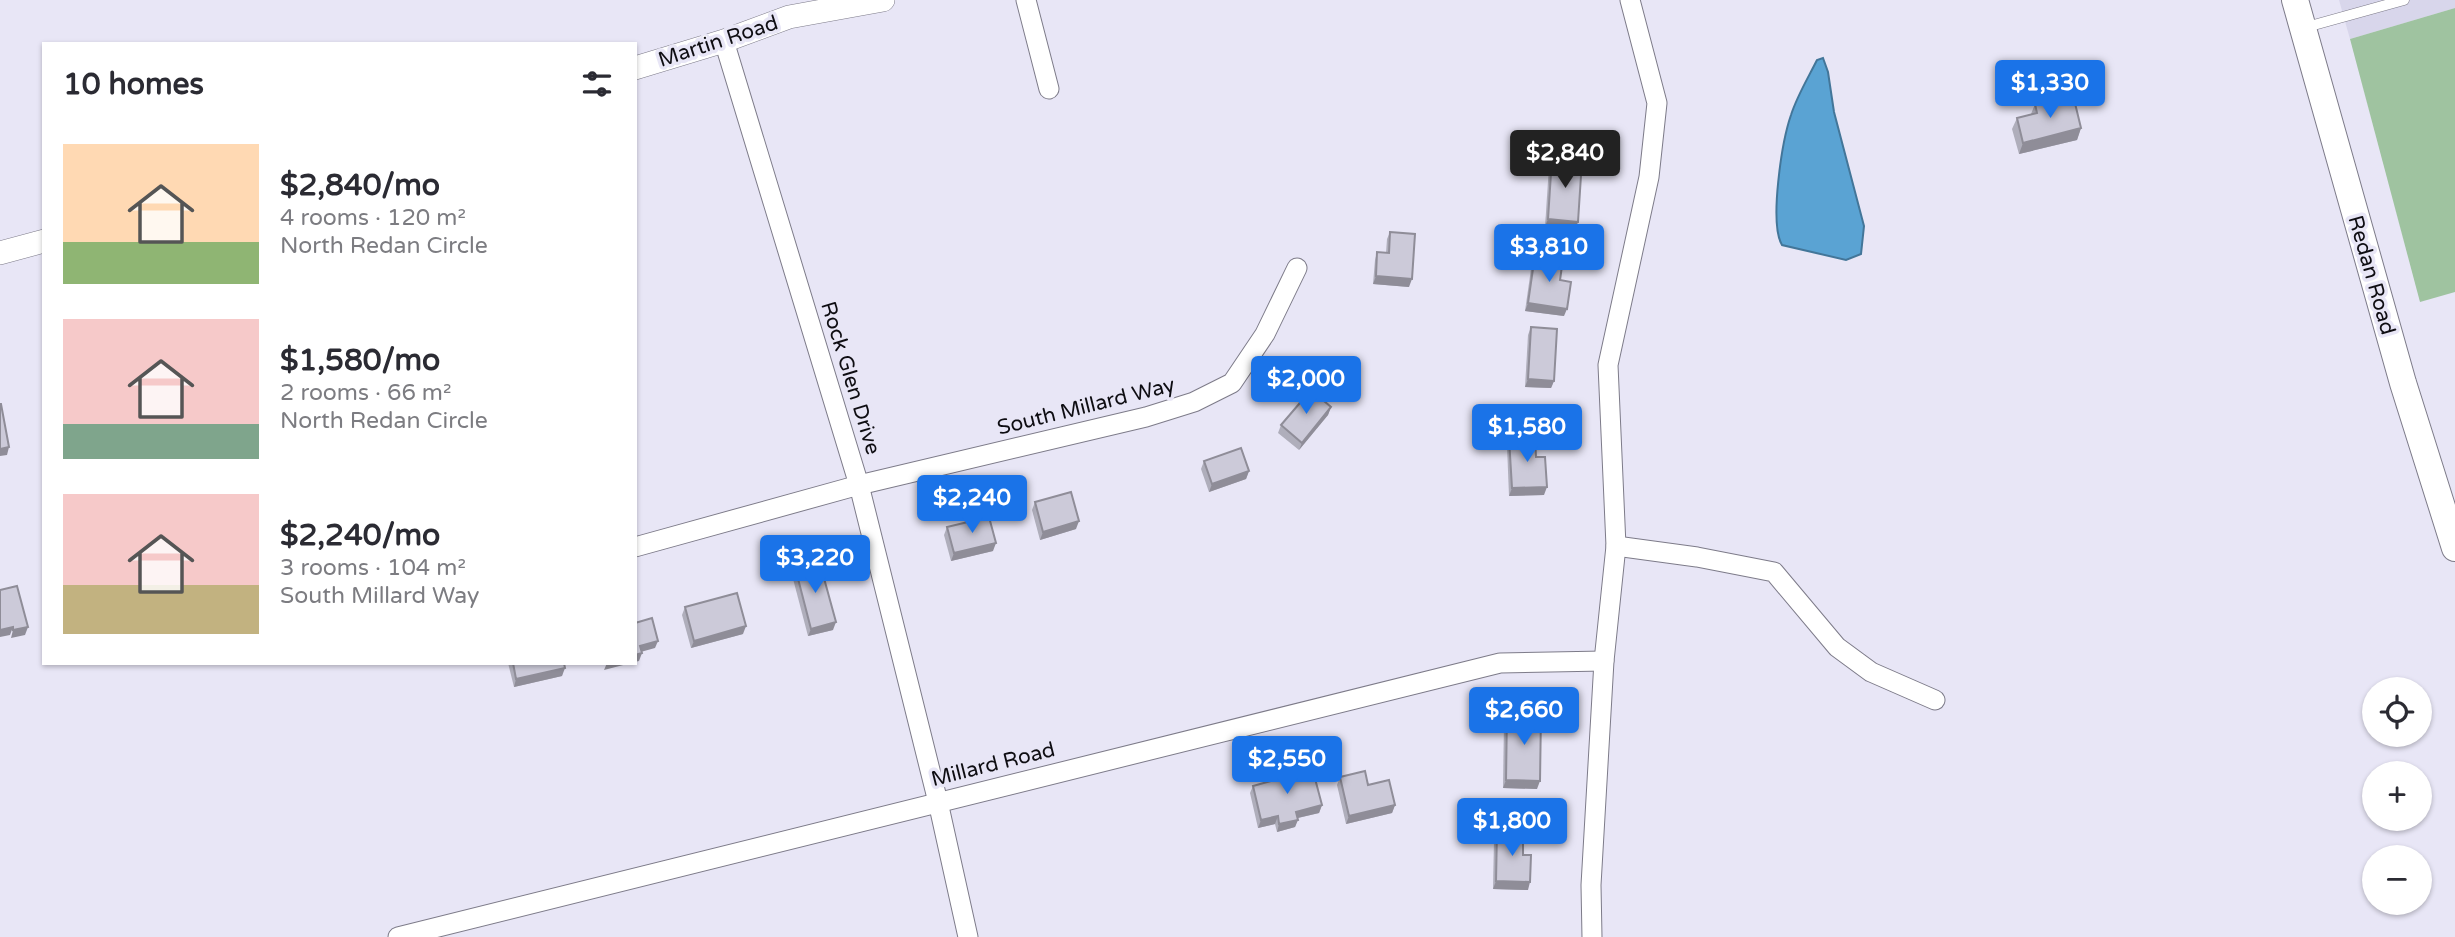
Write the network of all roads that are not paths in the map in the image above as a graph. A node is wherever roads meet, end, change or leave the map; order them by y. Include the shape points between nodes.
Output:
1 (883, 0) edge
2 (1026, 0) edge
3 (1630, 0) edge
4 (2295, 0) edge
5 (2404, 0) edge
6 (2303, 28) junction
7 (724, 41) junction
8 (637, 67) edge
9 (1049, 89) dead end
10 (42, 242) edge
11 (0, 253) edge
12 (1297, 268) dead end
13 (859, 485) junction
14 (2453, 532) edge
15 (637, 546) edge
16 (1616, 546) junction
17 (1604, 661) junction
18 (1935, 701) dead end
19 (938, 802) junction
20 (398, 937) edge
21 (968, 937) edge
22 (1591, 937) edge

1 - 7 street, Martin Road via 789,18
2 - 9 street
3 - 16 street via 1657,103 1649,177 1608,365
4 - 6 main road, Redan Road
5 - 6 lane
6 - 14 main road, Redan Road via 2403,383
7 - 8 street, Martin Road
7 - 13 street, Rock Glen Drive
10 - 11 street
12 - 13 street, South Millard Way via 1265,334 1232,383 1194,402
13 - 15 street, South Millard Way
13 - 19 street, Rock Glen Drive
16 - 17 street
16 - 18 street via 1774,572 1837,648 1871,672
17 - 19 street, Millard Road via 1500,663
17 - 22 street
19 - 20 street, Millard Road
19 - 21 street, Rock Glen Drive

